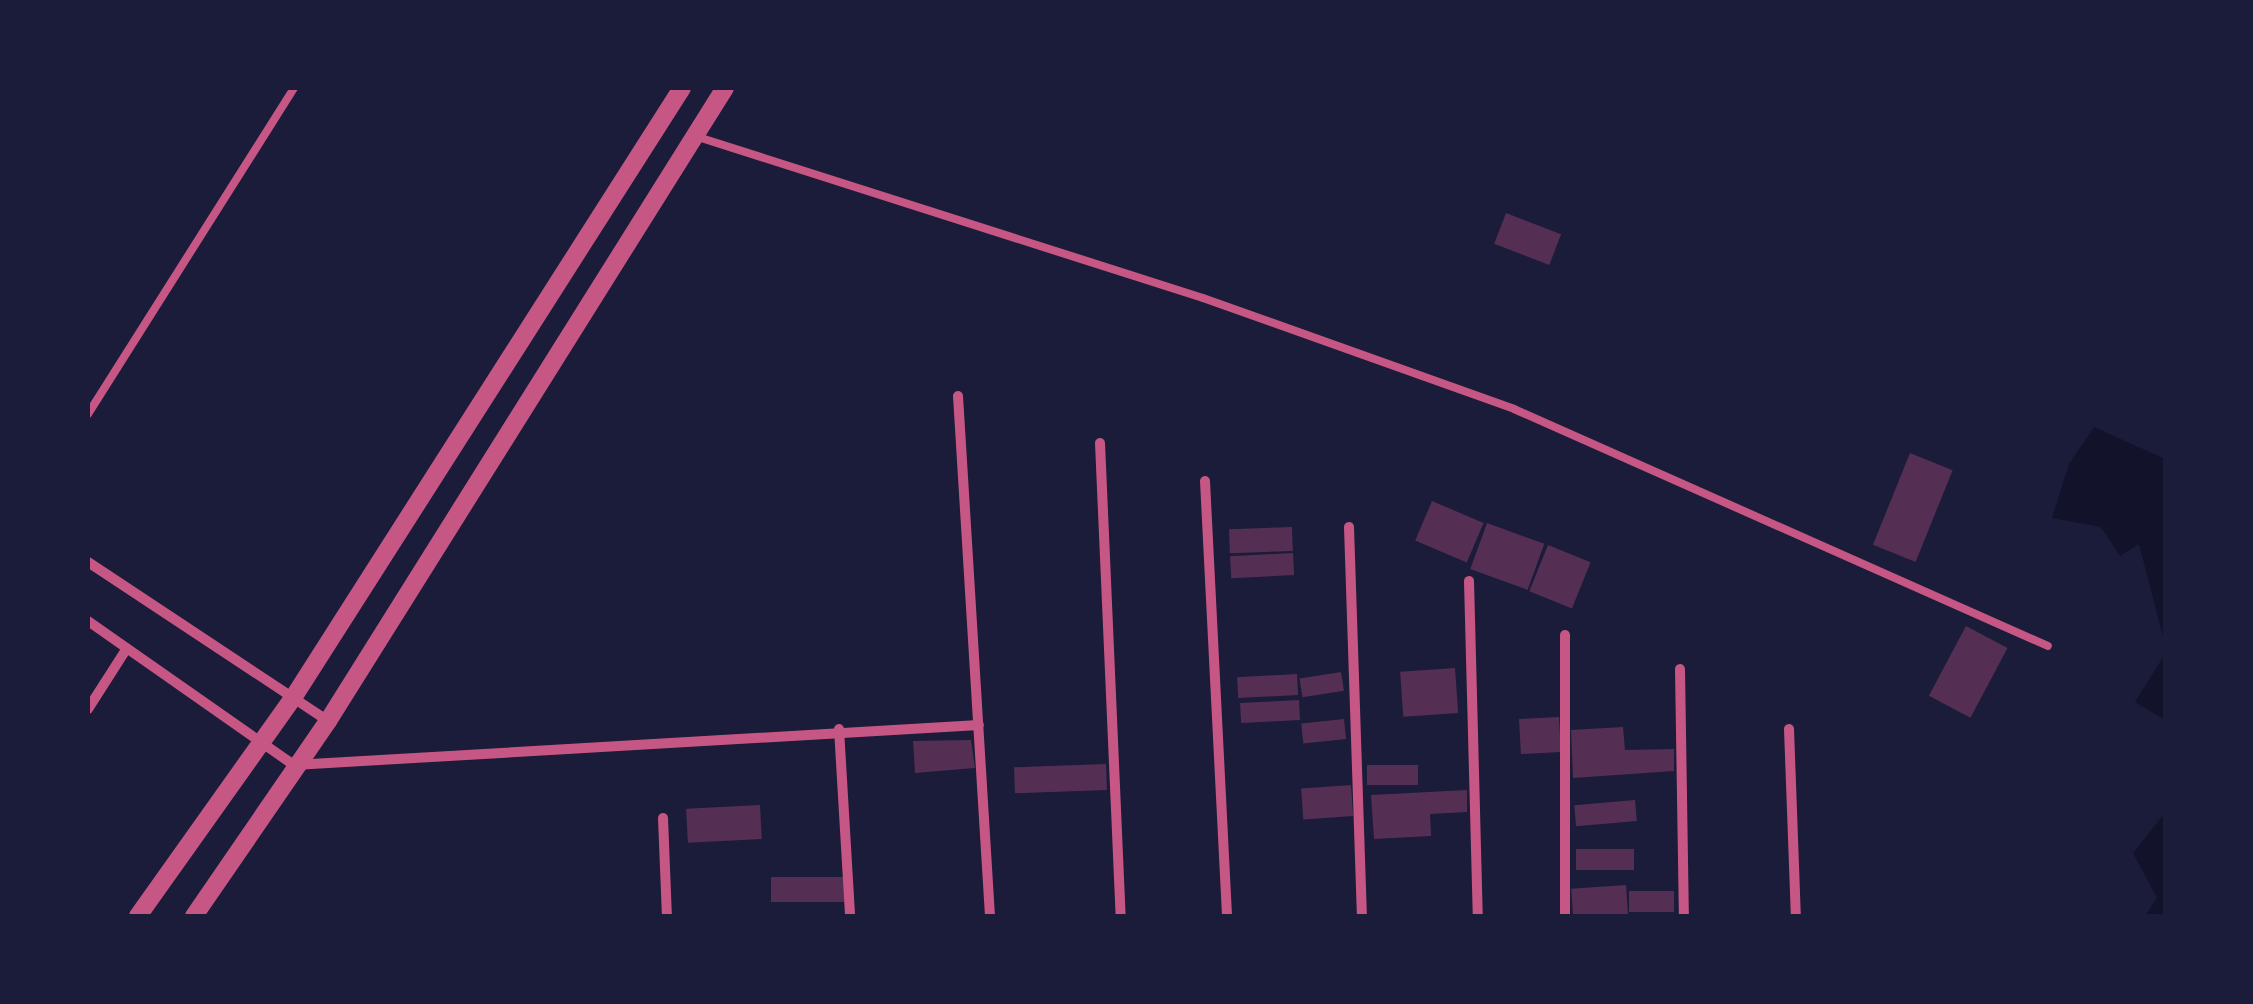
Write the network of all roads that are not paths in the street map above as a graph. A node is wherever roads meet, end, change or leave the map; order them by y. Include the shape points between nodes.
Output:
1 (294, 88) edge
2 (682, 88) edge
3 (725, 88) edge
4 (694, 135) junction
5 (958, 396) dead end
6 (88, 414) edge
7 (1100, 442) dead end
8 (1204, 481) dead end
9 (1349, 527) dead end
10 (88, 562) edge
11 (1469, 581) dead end
12 (88, 622) edge
13 (1565, 635) dead end
14 (2048, 646) dead end
15 (127, 648) junction
16 (1680, 668) dead end
17 (294, 698) junction
18 (88, 709) edge
19 (328, 721) junction
20 (979, 725) junction
21 (1789, 729) dead end
22 (839, 730) junction
23 (258, 746) junction
24 (294, 766) junction
25 (664, 818) dead end
26 (138, 916) edge
27 (194, 916) edge
28 (667, 916) edge
29 (850, 916) edge
30 (990, 916) edge
31 (1121, 916) edge
32 (1226, 916) edge
33 (1362, 916) edge
34 (1478, 916) edge
35 (1565, 916) edge
36 (1684, 916) edge
37 (1796, 916) edge

1 - 6 lane
2 - 17 street
3 - 4 street
4 - 14 lane via 1204,298 1514,409
4 - 19 street
5 - 20 street
7 - 31 street
8 - 32 street
9 - 33 street
10 - 17 street
11 - 34 street
12 - 15 street
13 - 35 street
15 - 18 street
15 - 23 street
16 - 36 street
17 - 19 street
17 - 23 street
19 - 24 street
20 - 22 street
20 - 30 street
21 - 37 street
22 - 24 street
22 - 29 street
23 - 24 street
23 - 26 street
24 - 27 street
25 - 28 street

